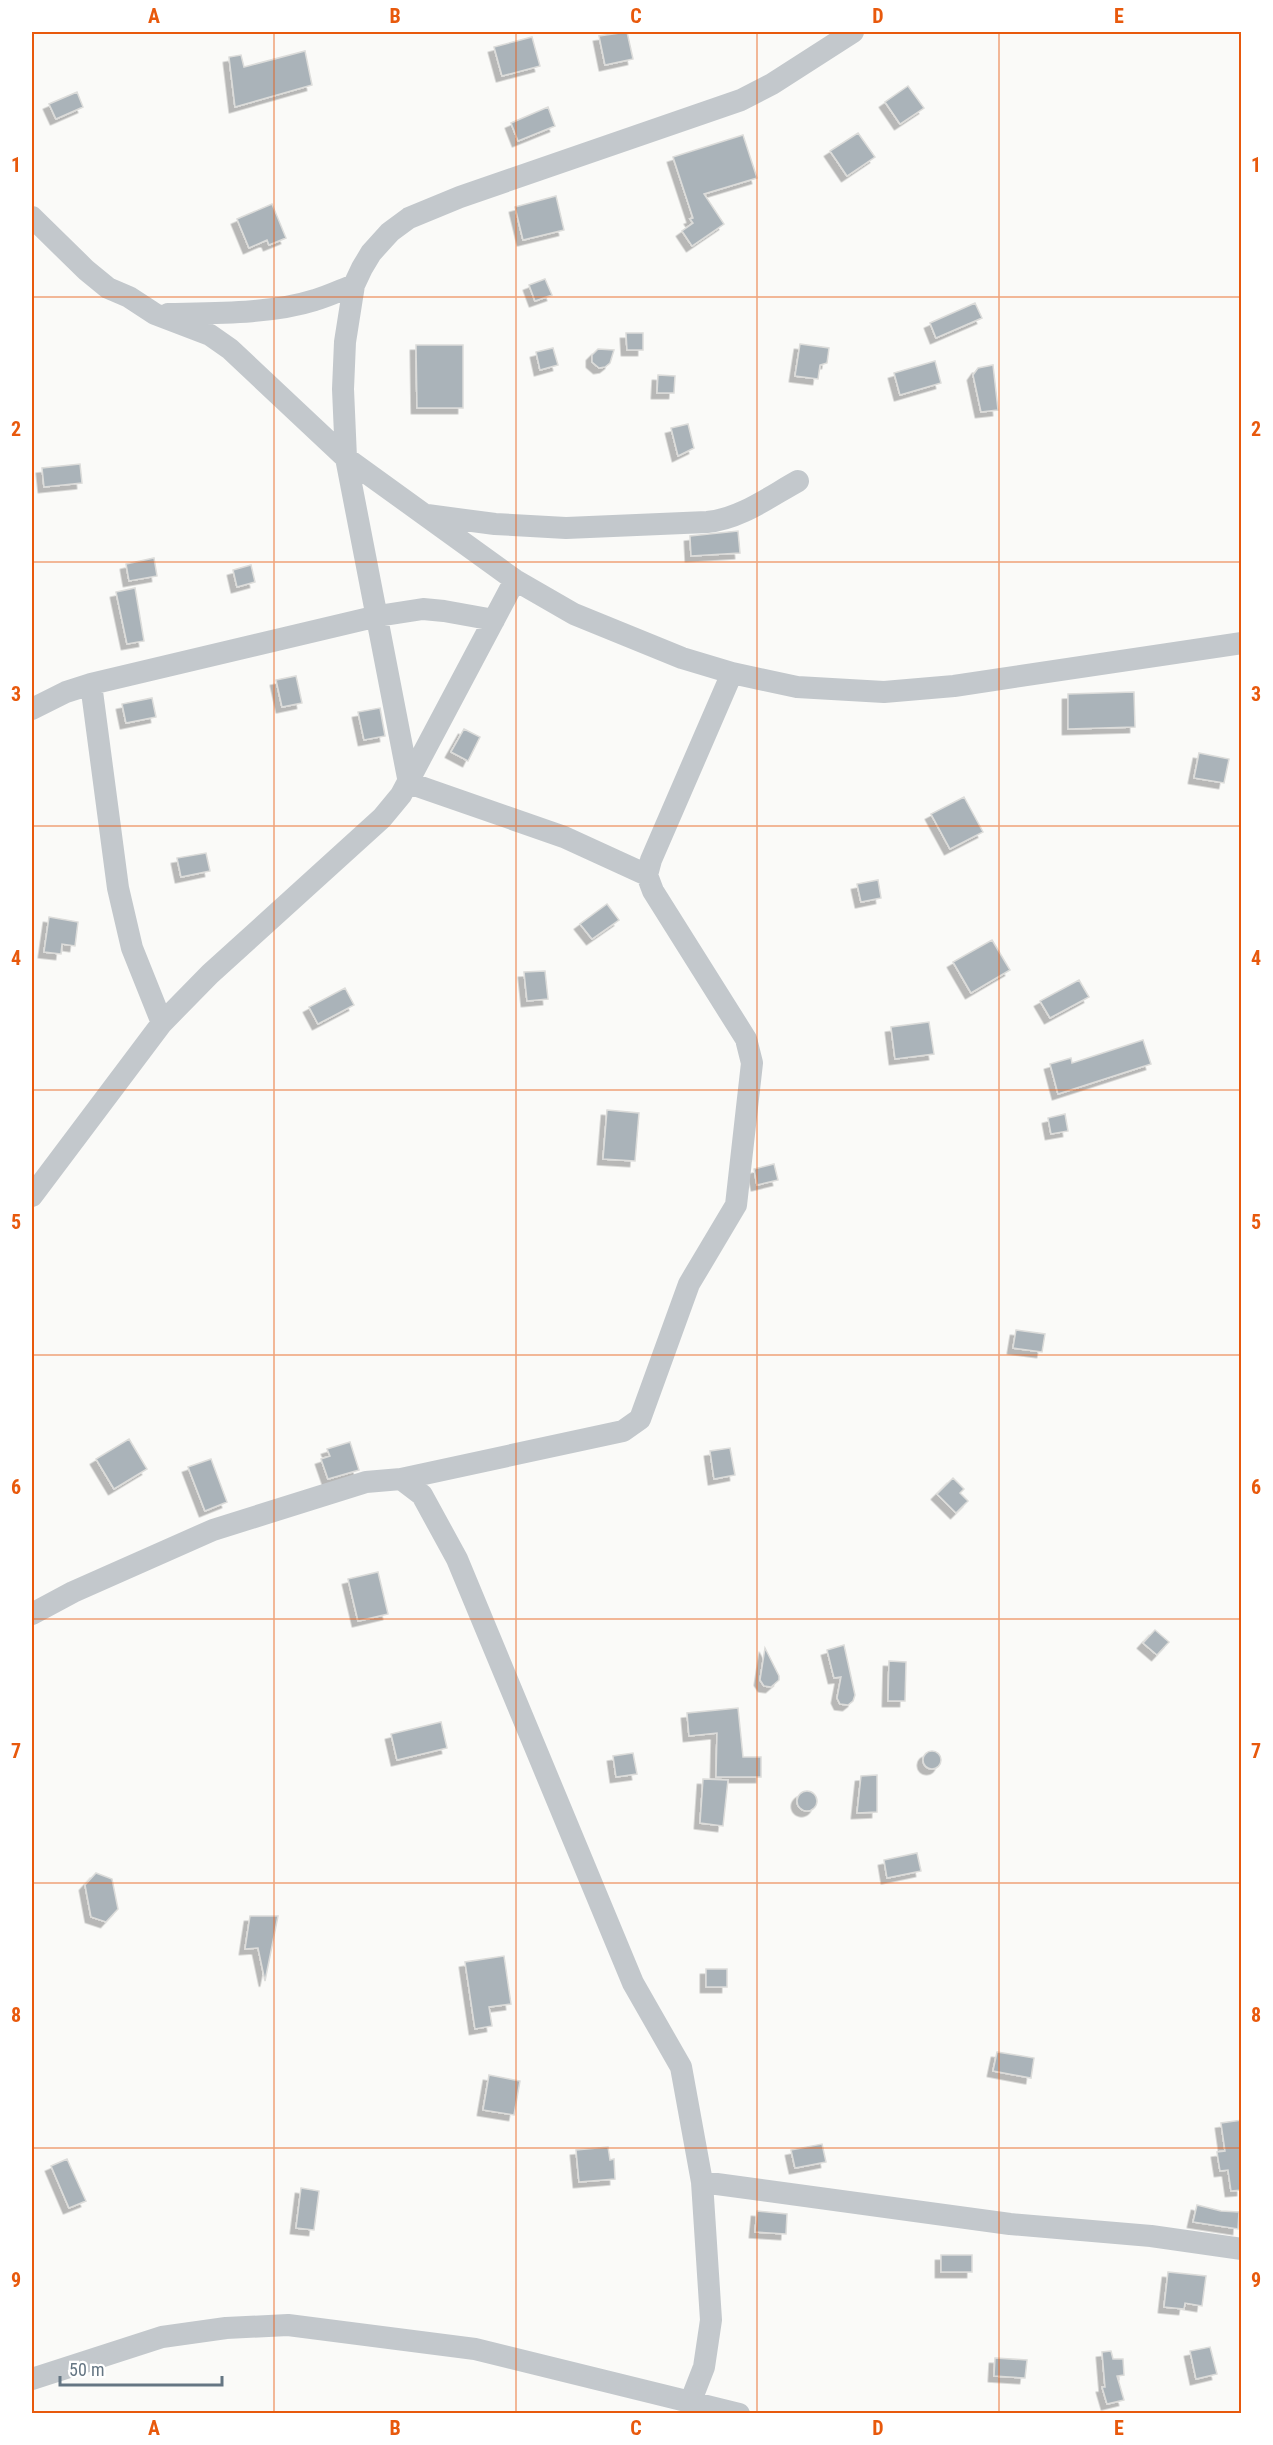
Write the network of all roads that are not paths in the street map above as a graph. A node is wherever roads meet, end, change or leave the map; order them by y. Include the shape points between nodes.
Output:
1 (853, 32) edge
2 (32, 217) edge
3 (354, 285) junction
4 (154, 314) junction
5 (346, 458) junction
6 (798, 481) dead end
7 (423, 514) junction
8 (515, 580) junction
9 (378, 616) junction
10 (494, 620) junction
11 (1242, 643) edge
12 (732, 673) junction
13 (91, 684) junction
14 (32, 709) edge
15 (409, 783) junction
16 (647, 875) junction
17 (162, 1023) junction
18 (32, 1196) edge
19 (400, 1479) junction
20 (32, 1614) edge
21 (702, 2182) junction
22 (1242, 2249) edge
23 (32, 2379) edge
24 (690, 2408) edge
25 (739, 2414) edge

1 - 3 street via 741,100 409,218 371,253
2 - 4 street via 101,282
3 - 4 street via 315,300 277,308
3 - 5 street via 345,342
4 - 5 street via 210,335 230,349
5 - 7 street
5 - 9 street
6 - 7 street via 723,520 685,524 532,527
7 - 8 street
8 - 10 street
8 - 12 street via 611,631
9 - 10 street via 423,609
9 - 13 street
9 - 15 street
10 - 15 street
11 - 12 street via 954,686 884,692 797,687
12 - 16 street
13 - 14 street
13 - 17 street via 118,888 132,948
15 - 16 street via 564,837
15 - 17 street via 382,818 210,974
16 - 19 street via 746,1038 751,1055 736,1205 689,1284 634,1425 623,1431
17 - 18 street
19 - 20 street via 366,1482 213,1530
19 - 21 street via 422,1495 458,1559 633,1983 681,2067
21 - 22 street via 1010,2224 1151,2236
21 - 24 street via 711,2320 704,2367
23 - 24 street via 162,2337 288,2325 475,2349
24 - 25 street

